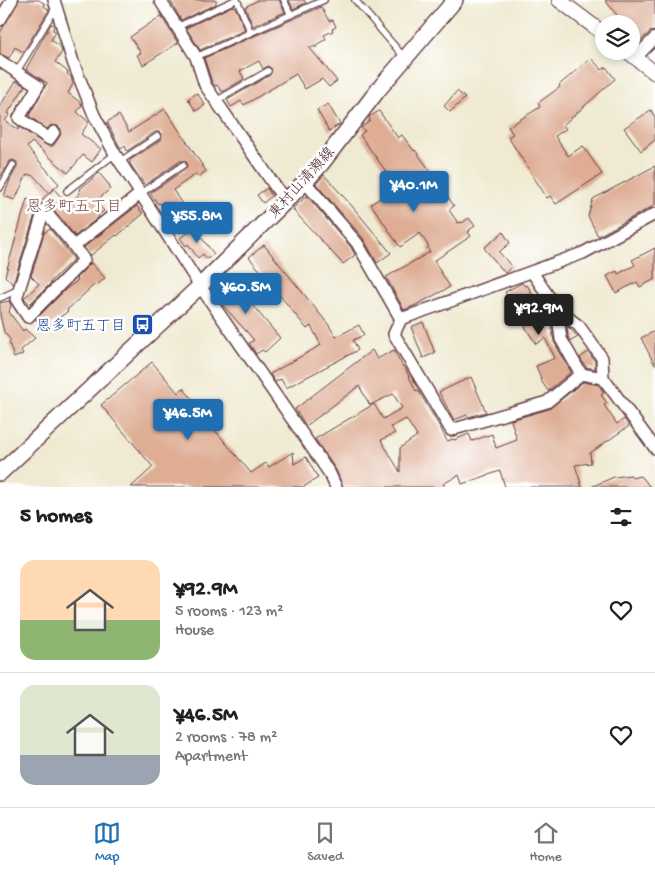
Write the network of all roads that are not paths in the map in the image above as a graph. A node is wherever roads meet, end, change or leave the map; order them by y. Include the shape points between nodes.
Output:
1 (12, 0) edge
2 (160, 0) edge
3 (236, 0) edge
4 (284, 0) edge
5 (324, 0) edge
6 (355, 0) edge
7 (455, 0) edge
8 (559, 0) edge
9 (55, 4) edge
10 (1, 15) edge
11 (291, 15) junction
12 (178, 27) junction
13 (595, 27) edge
14 (251, 33) junction
15 (655, 38) edge
16 (640, 48) edge
17 (196, 57) junction
18 (405, 58) junction
19 (639, 60) edge
20 (0, 61) edge
21 (17, 71) junction
22 (268, 71) dead end
23 (655, 73) edge
24 (216, 102) junction
25 (158, 136) dead end
26 (49, 140) dead end
27 (117, 158) junction
28 (13, 165) dead end
29 (183, 165) dead end
30 (305, 182) junction
31 (0, 188) edge
32 (67, 191) dead end
33 (140, 194) junction
34 (286, 202) junction
35 (655, 214) edge
36 (74, 246) junction
37 (532, 272) junction
38 (200, 286) junction
39 (19, 289) junction
40 (0, 298) edge
41 (557, 309) junction
42 (401, 318) junction
43 (581, 374) junction
44 (603, 378) junction
45 (655, 448) edge
46 (0, 473) edge
47 (336, 487) edge

1 - 10 street
2 - 12 street
3 - 12 lane
3 - 14 lane
4 - 11 lane
5 - 11 lane
6 - 18 lane
7 - 18 main road, 東村山清瀬線
8 - 13 street
9 - 21 lane
9 - 27 street via 94,115
11 - 14 lane
12 - 17 street
14 - 17 lane
15 - 16 street
17 - 24 street via 205,85
18 - 30 main road, 東村山清瀬線
19 - 23 street
20 - 21 street
21 - 26 street via 38,86 16,122
22 - 24 lane
24 - 34 street
25 - 27 lane
27 - 32 lane
27 - 33 street
28 - 31 lane
29 - 33 lane
30 - 34 main road, 東村山清瀬線
30 - 42 street via 357,243
33 - 36 street
33 - 38 street
34 - 38 main road, 東村山清瀬線
35 - 37 street via 583,252
36 - 39 street via 84,260 28,317 16,299
36 - 39 street via 44,210
37 - 41 street
37 - 42 street
38 - 46 main road, 東村山清瀬線
38 - 47 street
39 - 40 lane
41 - 43 street via 561,339
41 - 44 street via 579,326 602,358
42 - 43 street via 394,334 452,430 547,402
43 - 44 street
44 - 45 street

